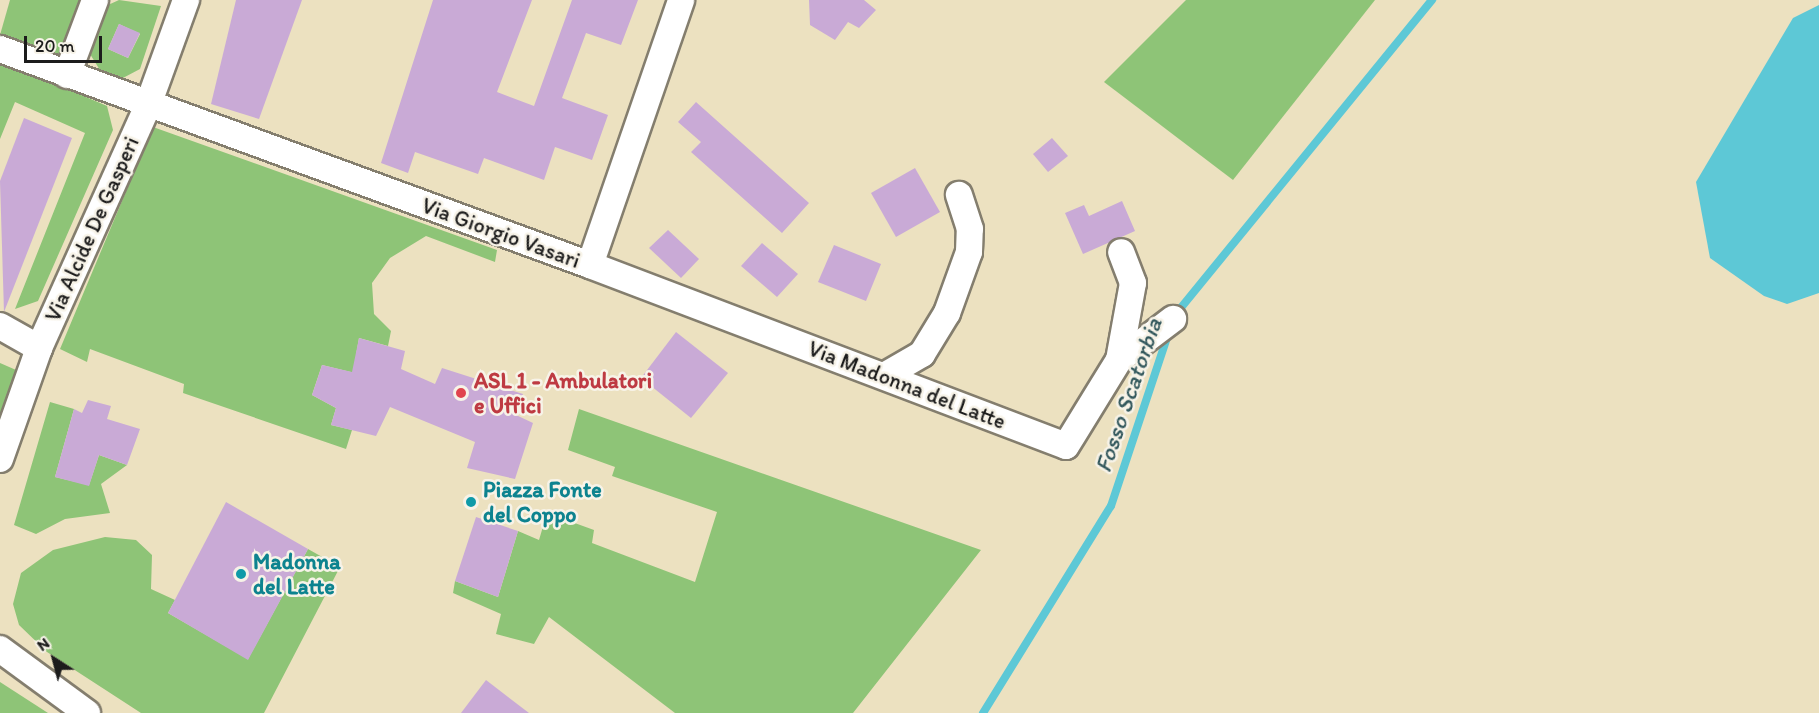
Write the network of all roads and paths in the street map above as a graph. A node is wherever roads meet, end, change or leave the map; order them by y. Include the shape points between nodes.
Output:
1 (95, 0) edge
2 (186, 0) edge
3 (681, 0) edge
4 (0, 49) edge
5 (66, 75) junction
6 (148, 105) junction
7 (959, 195) dead end
8 (1121, 252) dead end
9 (590, 266) junction
10 (1173, 319) dead end
11 (0, 326) edge
12 (39, 348) junction
13 (1119, 360) junction
14 (884, 376) junction
15 (0, 459) edge
16 (1, 653) edge
17 (87, 713) edge

1 - 5 street
2 - 6 street, Via Alcide De Gasperi
3 - 9 street, Via Giorgio Vasari
4 - 5 street, Via Giorgio Vasari
5 - 6 street, Via Giorgio Vasari
6 - 9 street, Via Giorgio Vasari
6 - 12 street, Via Alcide De Gasperi
7 - 14 street via 970,229 969,252 947,313 922,354
8 - 13 street via 1133,283
9 - 14 street, Via Madonna del Latte
10 - 13 street, Via Madonna del Latte
11 - 12 street
12 - 15 street, Via Alcide De Gasperi
13 - 14 street, Via Madonna del Latte via 1066,446
16 - 17 street

